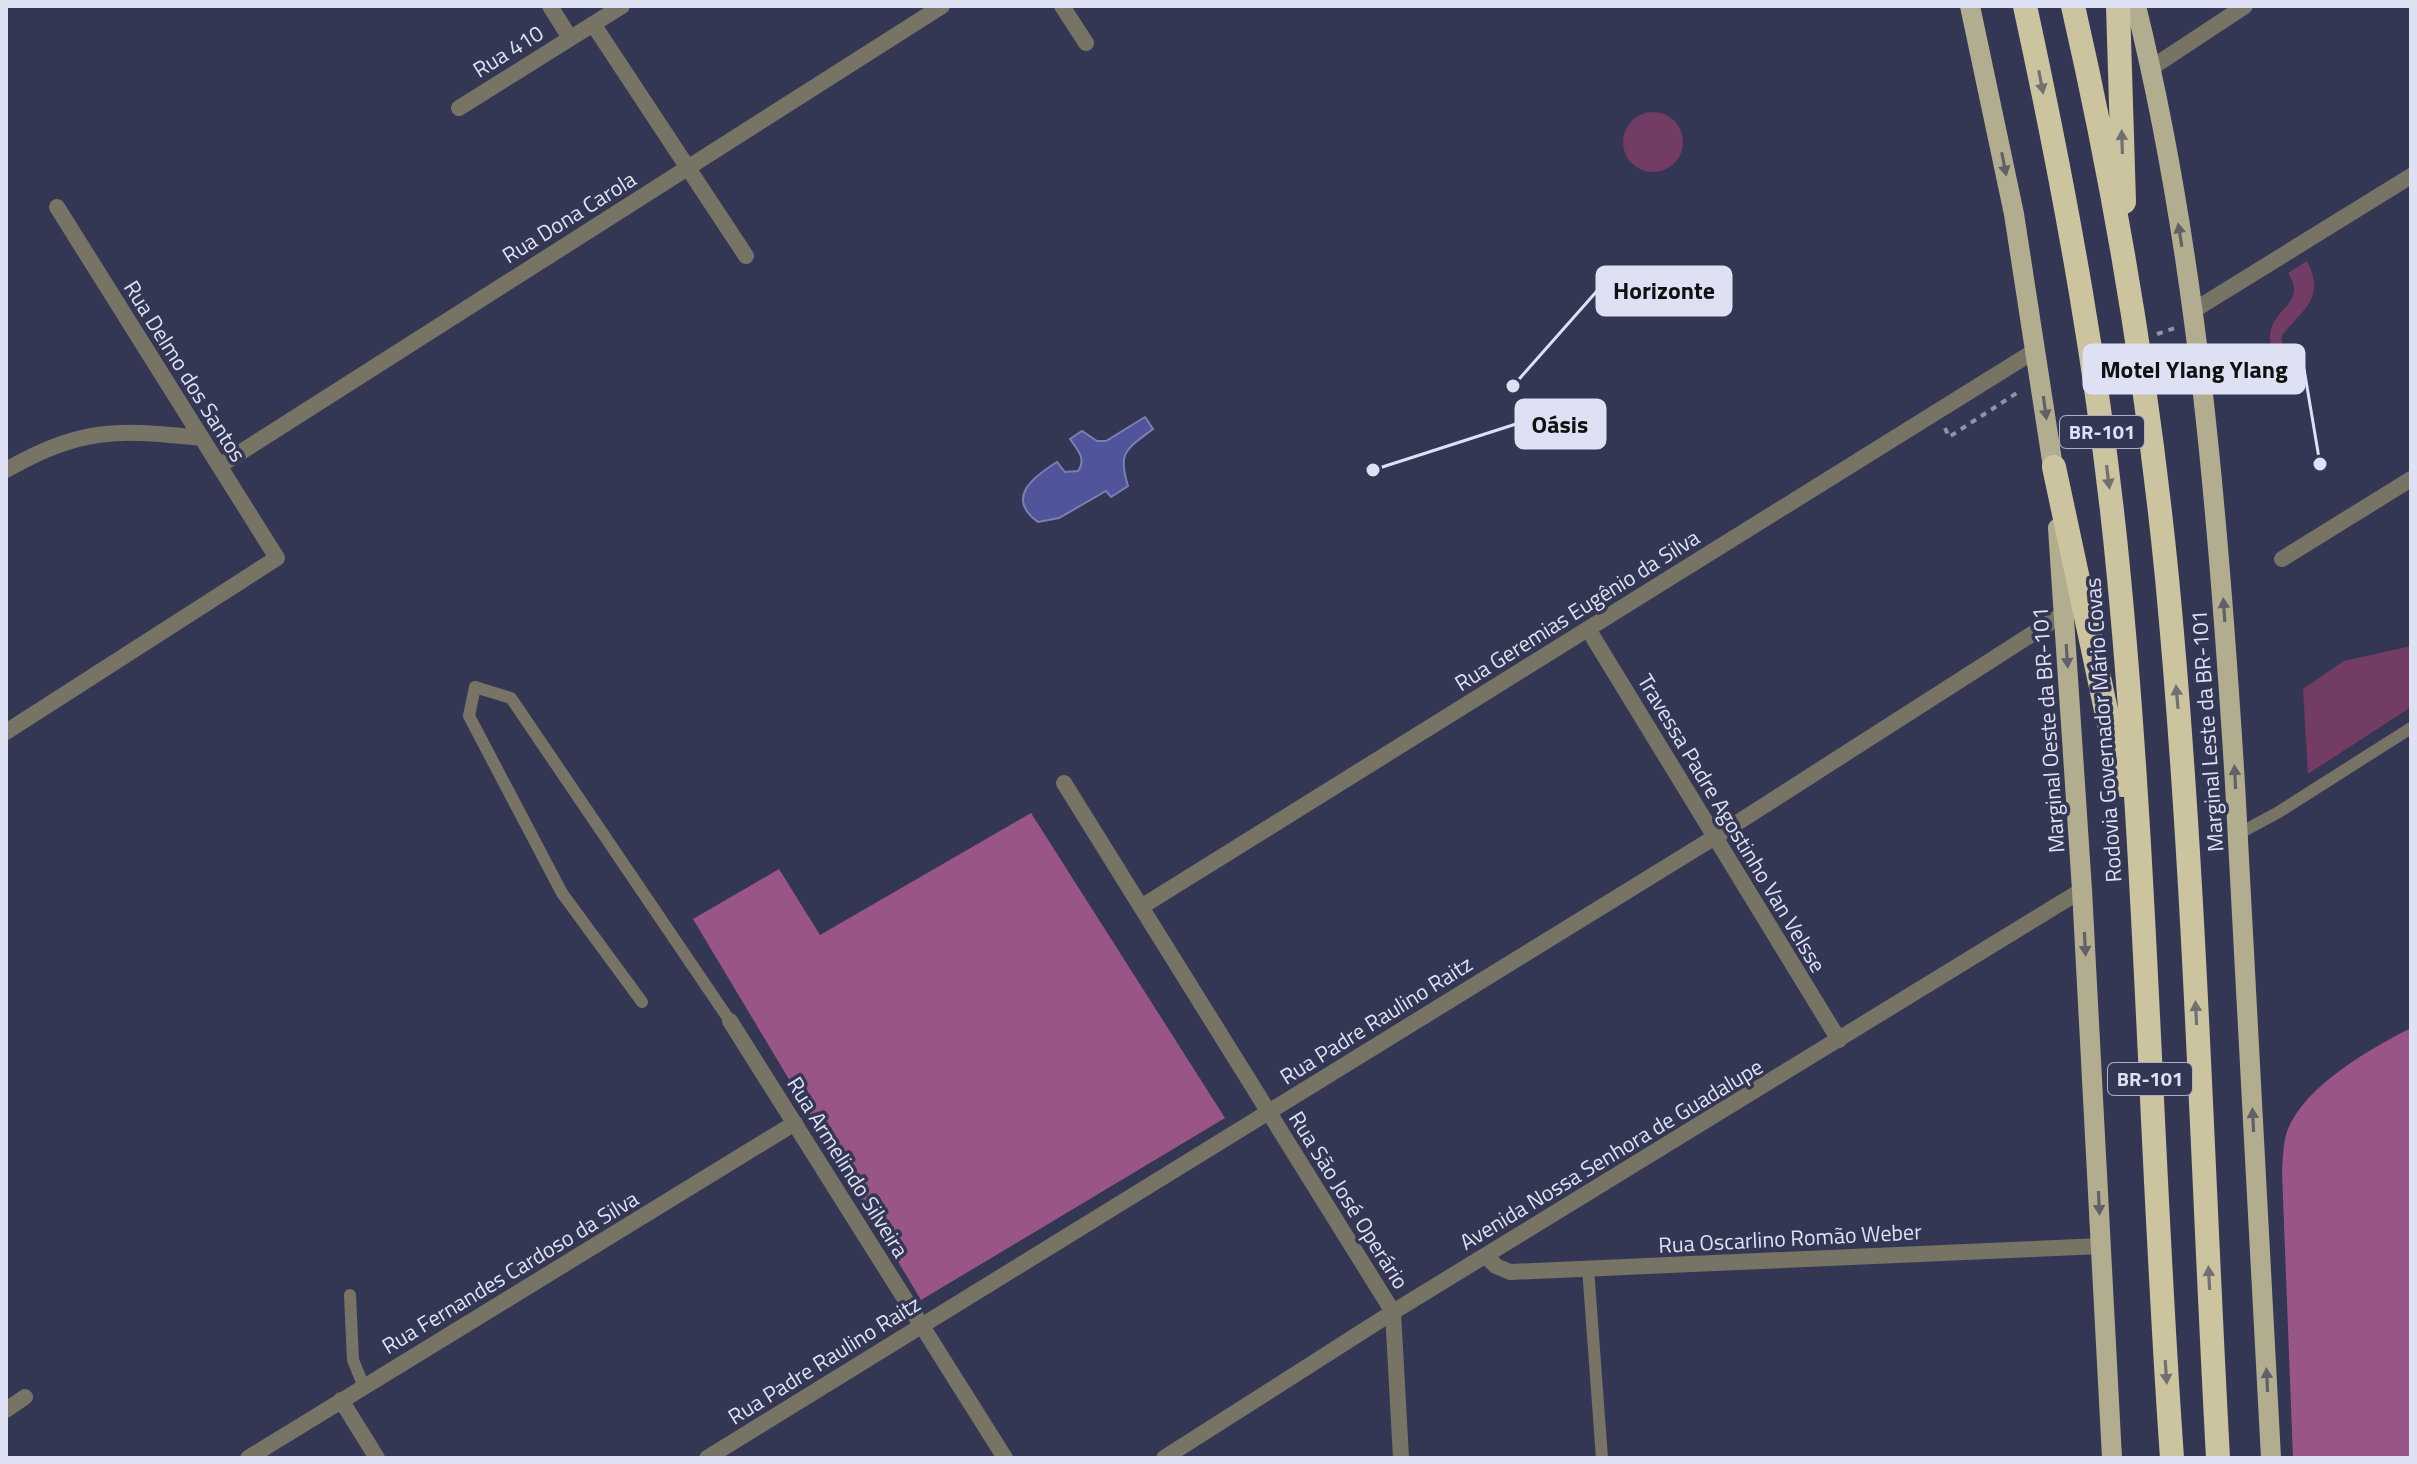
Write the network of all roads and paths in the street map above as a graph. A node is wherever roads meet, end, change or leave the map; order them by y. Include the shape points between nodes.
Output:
1 (550, 6) edge
2 (622, 6) edge
3 (942, 6) edge
4 (1062, 6) edge
5 (1970, 6) edge
6 (2025, 6) edge
7 (2073, 6) edge
8 (2118, 6) edge
9 (2136, 6) edge
10 (2245, 6) edge
11 (593, 24) junction
12 (570, 38) junction
13 (1086, 43) dead end
14 (2151, 68) junction
15 (459, 108) dead end
16 (688, 168) junction
17 (2411, 176) edge
18 (57, 207) dead end
19 (746, 256) dead end
20 (2127, 276) junction
21 (2191, 312) junction
22 (2036, 350) junction
23 (2041, 384) junction
24 (1956, 421) dead end
25 (202, 438) junction
26 (219, 466) junction
27 (2054, 467) junction
28 (6, 470) edge
29 (2411, 479) edge
30 (2282, 559) dead end
31 (2065, 613) junction
32 (1588, 629) junction
33 (2411, 728) edge
34 (6, 732) edge
35 (1064, 783) dead end
36 (2238, 834) junction
37 (1715, 837) junction
38 (2140, 863) junction
39 (2082, 890) junction
40 (1141, 907) junction
41 (642, 1002) dead end
42 (730, 1021) joint
43 (1839, 1040) junction
44 (1268, 1112) junction
45 (795, 1123) junction
46 (2101, 1246) junction
47 (1486, 1256) junction
48 (1588, 1268) junction
49 (350, 1295) dead end
50 (1393, 1312) junction
51 (922, 1326) junction
52 (2213, 1356) junction
53 (364, 1387) junction
54 (25, 1397) dead end
55 (341, 1400) junction
56 (6, 1410) edge
57 (248, 1458) edge
58 (377, 1458) edge
59 (707, 1458) edge
60 (1005, 1458) edge
61 (1164, 1458) edge
62 (1401, 1458) edge
63 (1602, 1458) edge
64 (2112, 1458) edge
65 (2172, 1458) edge
66 (2218, 1458) edge
67 (2235, 1458) edge
68 (2271, 1458) edge

1 - 12 street
2 - 11 street, Rua 410
3 - 16 street, Rua Dona Carola
4 - 13 street
5 -> 22 main road, Marginal Oeste da BR-101 via 2014,214
6 -> 38 highway, Rodovia Governador Mário Covas / BR-101 via 2078,271 2108,480
7 - 20 highway, BR-101
20 -> 8 highway
9 - 14 main road, Marginal Leste da BR-101
10 - 14 street
11 - 12 street, Rua 410
11 - 16 street
12 - 15 street, Rua 410
21 -> 14 main road, Marginal Leste da BR-101
16 - 19 street
16 - 26 street, Rua Dona Carola
17 - 21 street
18 - 25 street, Rua Delmo dos Santos
52 -> 20 highway, BR-101 via 2177,700 2156,483
36 -> 21 main road, Marginal Leste da BR-101 via 2219,552
22 - 23 main road, Marginal Oeste da BR-101
22 - 32 street, Rua Geremias Eugênio da Silva
23 - 24 path via 2018,392 1949,437 1944,429
23 -> 27 main road, Marginal Oeste da BR-101
25 - 26 street, Rua Delmo dos Santos
25 - 28 street via 104,432 53,445
26 - 34 street, Rua Delmo dos Santos via 277,558
27 - 31 main road, Marginal Oeste da BR-101
27 - 38 highway
29 - 30 street
31 - 37 street, Rua Padre Raulino Raitz
31 -> 39 main road, Marginal Oeste da BR-101
32 - 37 street, Travessa Padre Agostinho Van Velsse
32 - 40 street, Rua Geremias Eugênio da Silva
33 - 36 lane
35 - 40 street, Rua São José Operário
68 -> 36 main road, Marginal Leste da BR-101
37 - 43 street, Travessa Padre Agostinho Van Velsse
37 - 44 street, Rua Padre Raulino Raitz
38 -> 65 highway, Rodovia Governador Mário Covas / BR-101
39 - 43 street, Avenida Nossa Senhora de Guadalupe
39 -> 46 main road, Marginal Oeste da BR-101
40 - 44 street, Rua São José Operário
41 - 42 lane via 562,893 469,716 475,687 511,698
42 - 45 street, Rua Armelindo Silveira
43 - 47 street, Avenida Nossa Senhora de Guadalupe
44 - 50 street, Rua São José Operário
44 - 51 street, Rua Padre Raulino Raitz
45 - 51 street, Rua Armelindo Silveira
45 - 53 street, Rua Fernandes Cardoso da Silva
46 - 48 street, Rua Oscarlino Romão Weber
46 - 64 main road, Marginal Oeste da BR-101
47 - 48 street, Rua Oscarlino Romão Weber via 1510,1272
47 - 50 street, Avenida Nossa Senhora de Guadalupe
48 - 63 lane
49 - 53 lane via 353,1360
50 - 61 street, Avenida Nossa Senhora de Guadalupe
50 - 62 street, Rua São José Operário
51 - 59 street, Rua Padre Raulino Raitz
51 - 60 street, Rua Armelindo Silveira
52 - 66 highway, BR-101
52 - 67 highway
53 - 55 street, Rua Fernandes Cardoso da Silva
54 - 56 street
55 - 57 street, Rua Fernandes Cardoso da Silva
55 - 58 street

